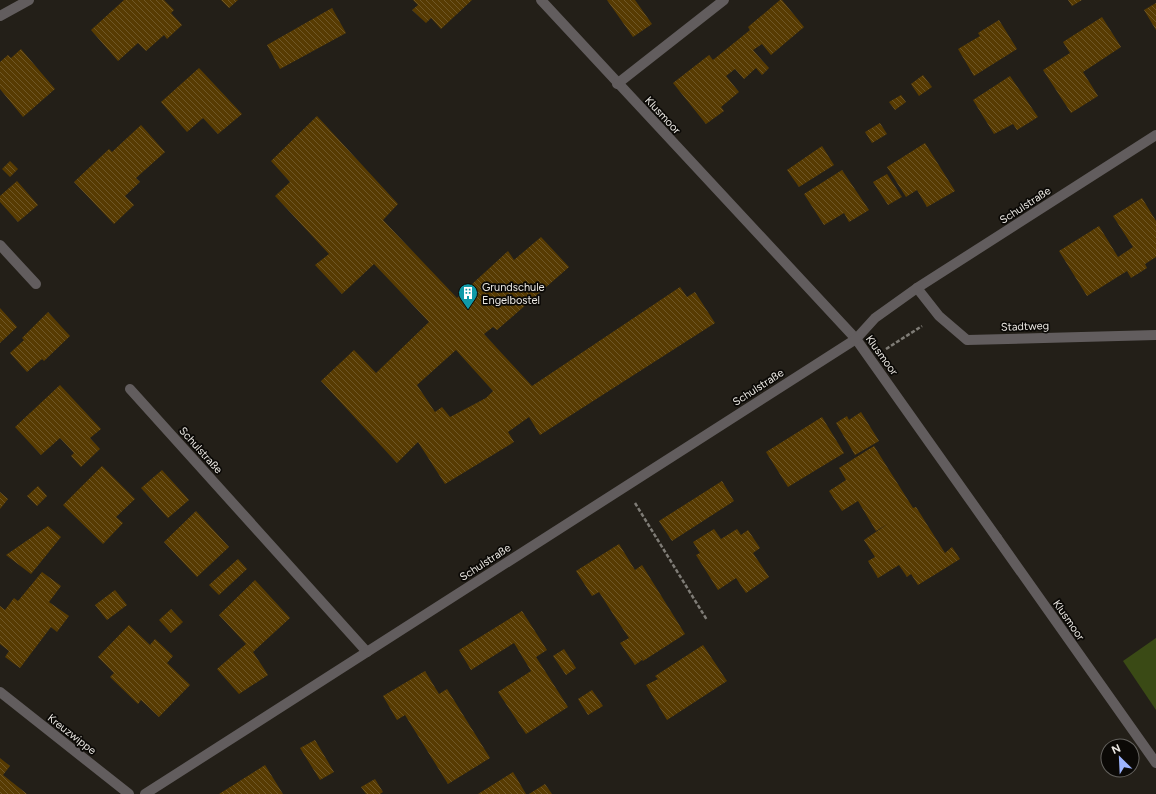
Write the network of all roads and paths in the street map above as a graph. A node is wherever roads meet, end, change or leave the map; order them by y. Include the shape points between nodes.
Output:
1 (29, 0) edge
2 (541, 0) edge
3 (724, 0) edge
4 (0, 16) edge
5 (617, 84) junction
6 (1156, 135) edge
7 (0, 245) edge
8 (36, 284) dead end
9 (917, 288) junction
10 (939, 316) junction
11 (1156, 335) edge
12 (856, 339) junction
13 (871, 358) junction
14 (130, 389) dead end
15 (625, 487) junction
16 (707, 620) dead end
17 (367, 652) junction
18 (0, 692) edge
19 (1156, 763) edge
20 (129, 794) edge
21 (145, 794) edge

1 - 4 street
2 - 5 street, Klusmoor
3 - 5 street
5 - 12 street, Klusmoor
6 - 9 street, Schulstraße
7 - 8 street
9 - 10 street, Stadtweg
9 - 12 street, Schulstraße via 875,318
10 - 11 street, Stadtweg via 967,340
10 - 13 path
12 - 13 street, Klusmoor
12 - 15 street, Schulstraße
13 - 19 street, Klusmoor
14 - 17 street, Schulstraße
15 - 16 path
15 - 17 street, Schulstraße
17 - 21 street, Schulstraße
18 - 20 street, Kreuzwippe

